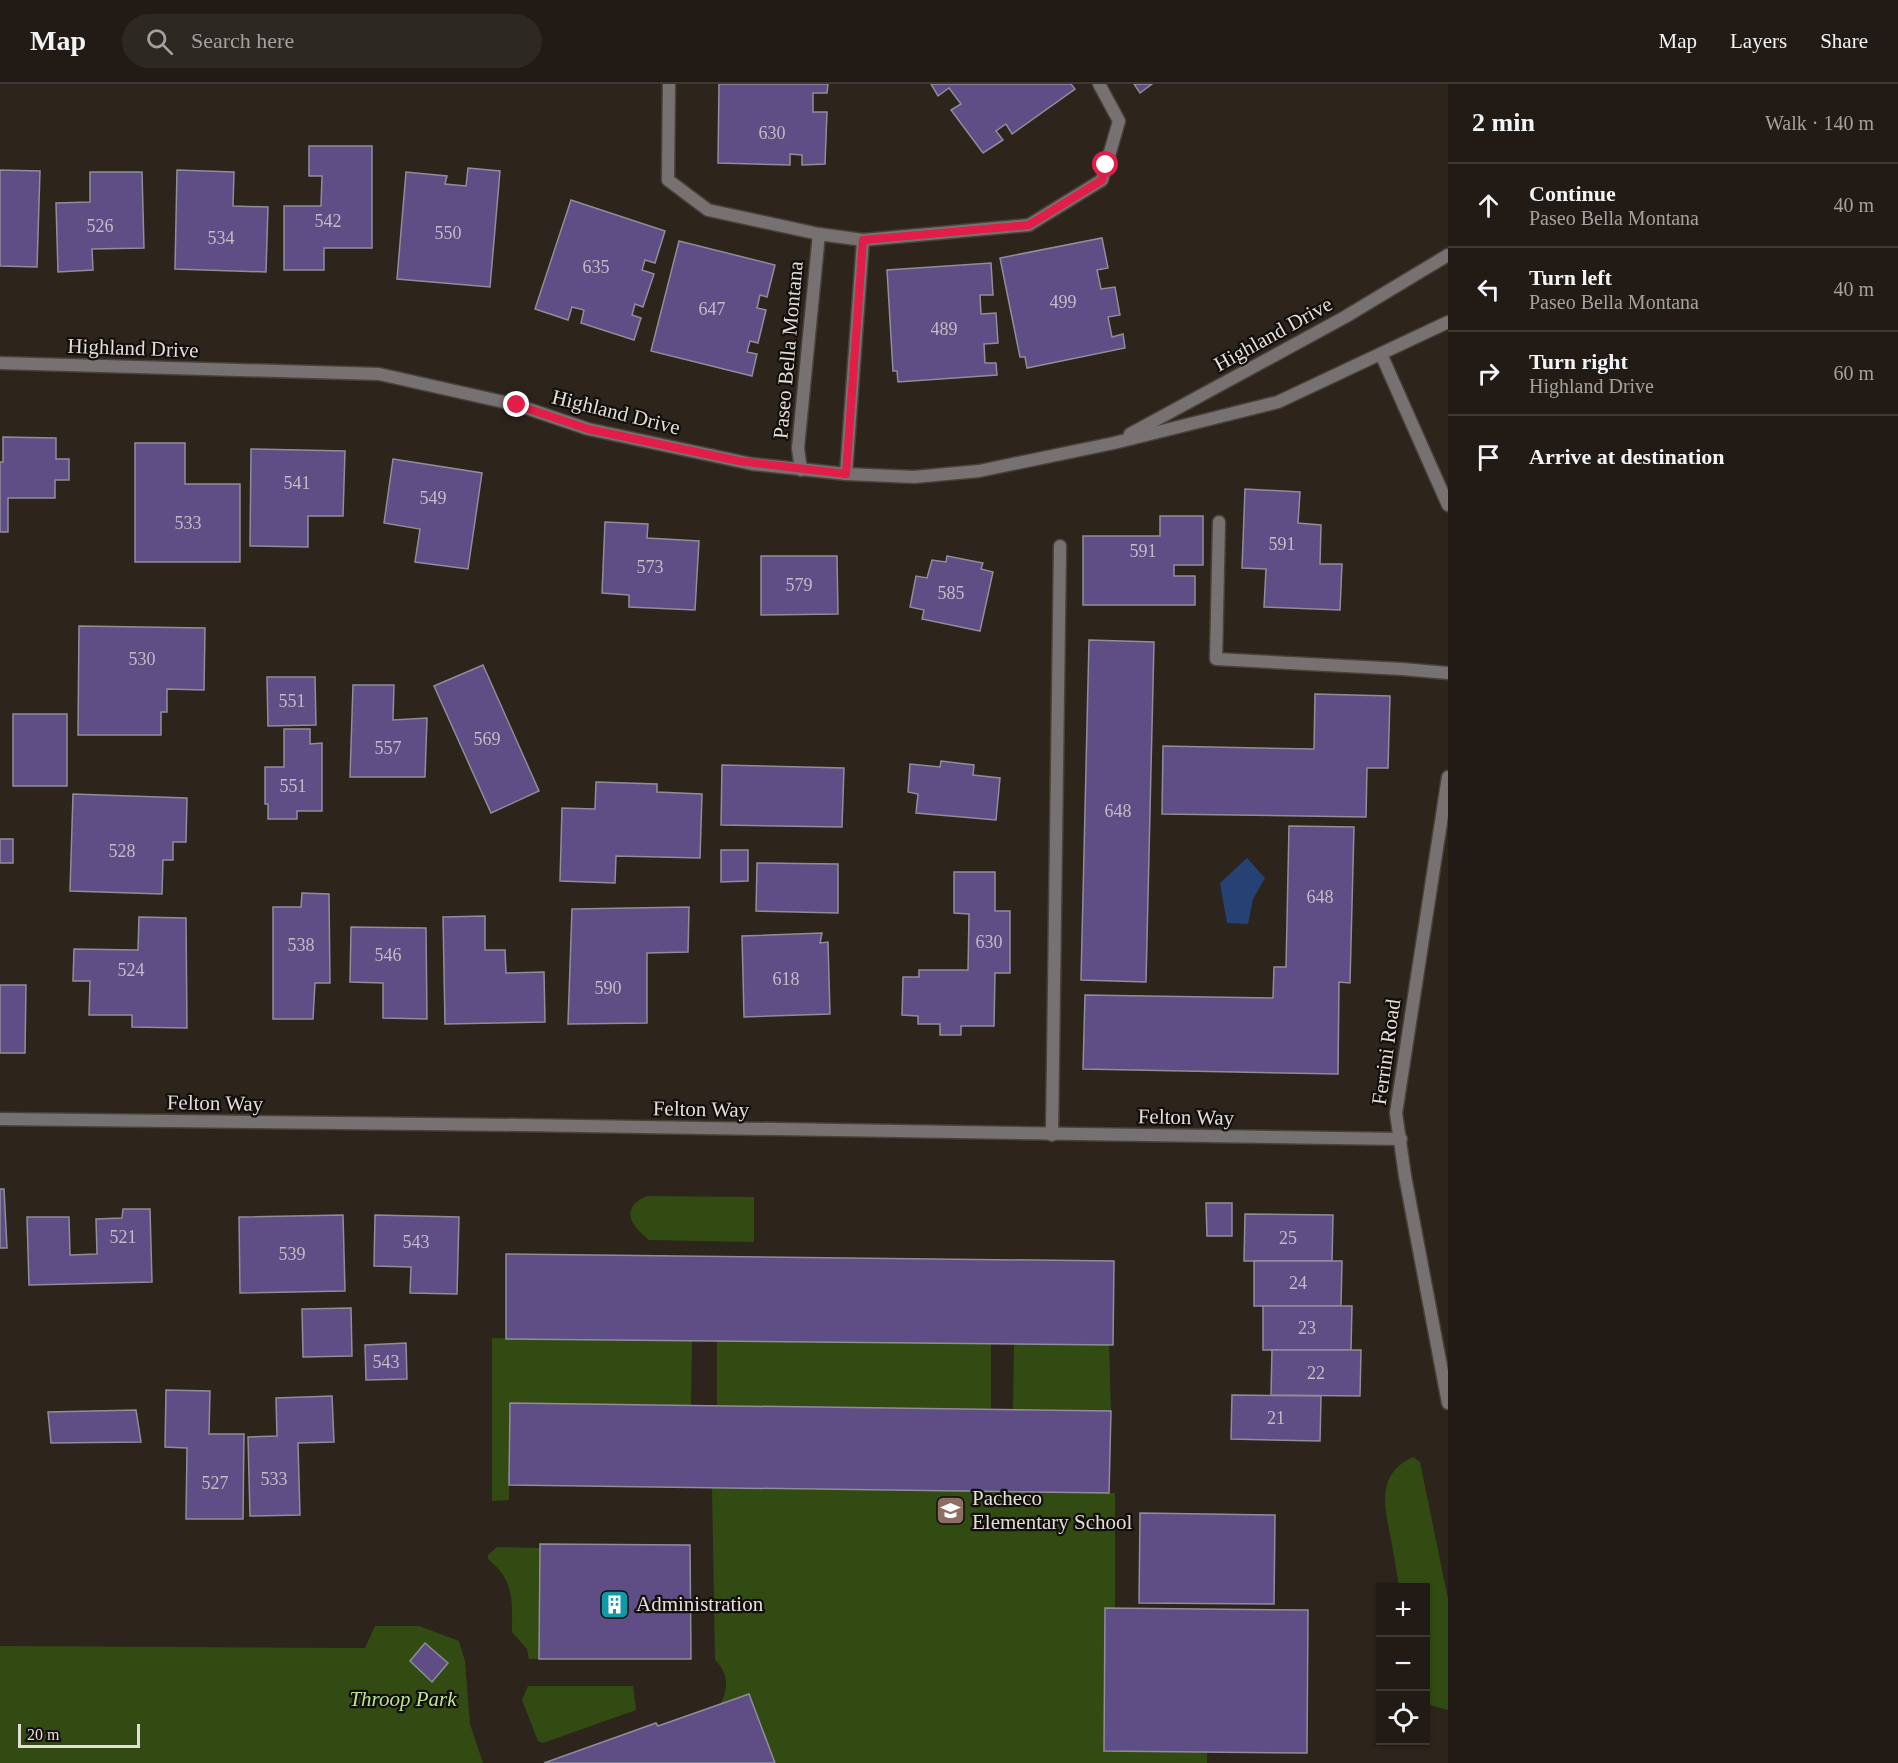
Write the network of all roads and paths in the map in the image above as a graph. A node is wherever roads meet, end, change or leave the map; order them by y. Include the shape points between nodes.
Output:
1 (669, 84) edge
2 (1099, 84) edge
3 (819, 234) junction
4 (863, 240) junction
5 (1448, 255) edge
6 (1448, 322) edge
7 (1381, 354) junction
8 (0, 363) edge
9 (1114, 443) junction
10 (801, 470) junction
11 (846, 474) junction
12 (1448, 505) edge
13 (1219, 522) dead end
14 (1060, 546) dead end
15 (1448, 673) edge
16 (1448, 777) edge
17 (0, 1119) edge
18 (1052, 1135) junction
19 (1401, 1139) junction
20 (1448, 1403) edge

1 - 3 street, Paseo Bella Montana via 668,180 708,210
2 - 4 street, Paseo Bella Montana via 1119,121 1102,180 1029,225
3 - 4 street, Paseo Bella Montana
3 - 10 street, Paseo Bella Montana via 798,448
4 - 11 street
5 - 9 street, Highland Drive via 1346,317
6 - 7 street, Highland Drive
7 - 9 street, Highland Drive via 1278,402
7 - 12 street
8 - 10 street, Highland Drive via 379,374 517,405 588,429 752,464
9 - 11 street, Highland Drive via 979,471 914,477
10 - 11 street, Highland Drive
13 - 15 street via 1216,659
14 - 18 street
16 - 19 street, Ferrini Road via 1396,1113
17 - 18 street, Felton Way
18 - 19 street, Felton Way
19 - 20 street, Ferrini Road

